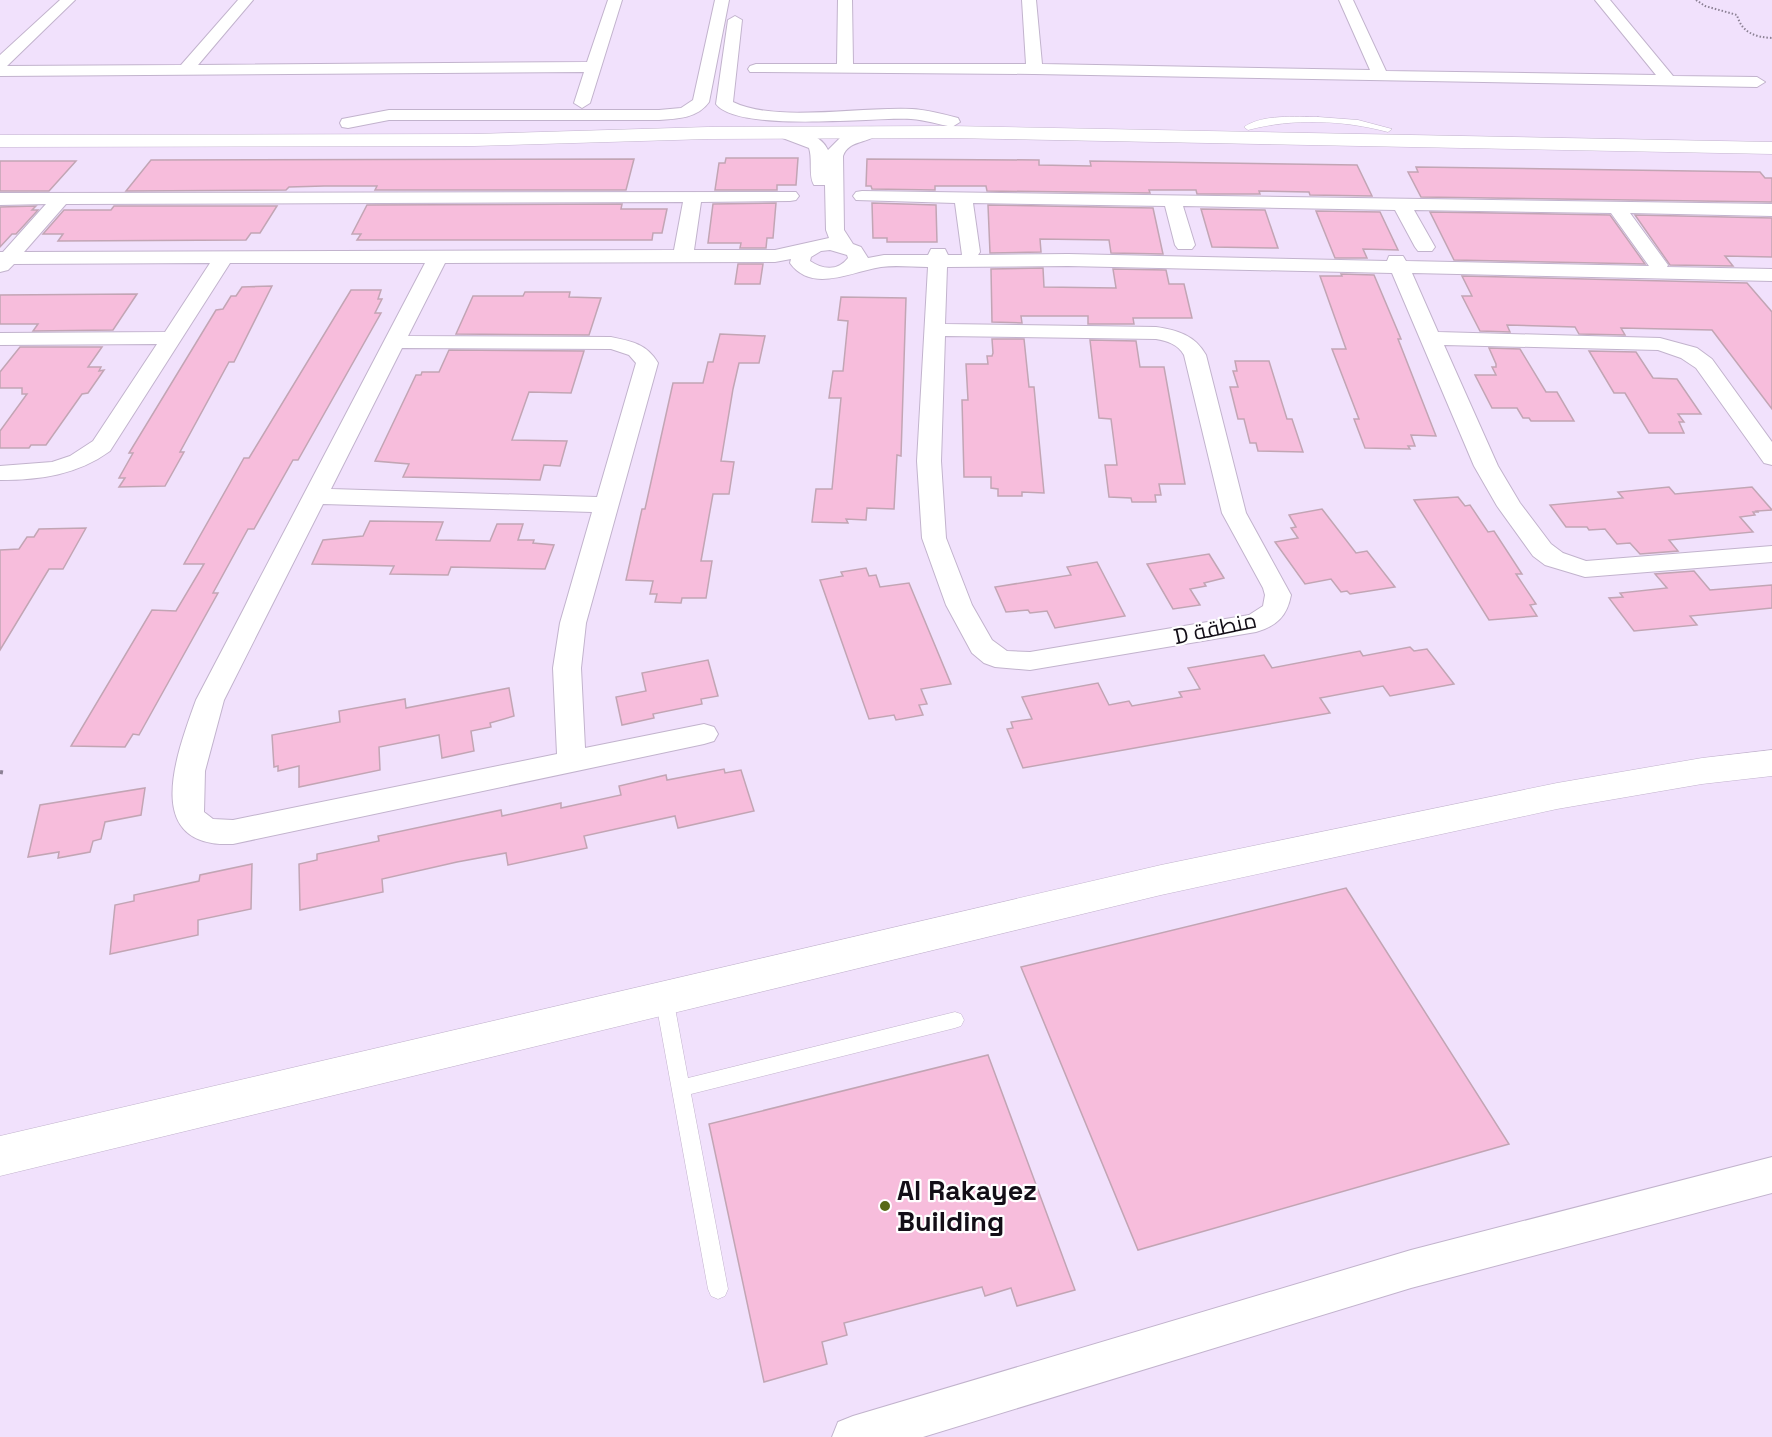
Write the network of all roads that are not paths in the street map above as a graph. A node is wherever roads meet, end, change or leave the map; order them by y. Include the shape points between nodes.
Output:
1 (68, 0) edge
2 (246, 0) edge
3 (615, 0) edge
4 (722, 0) edge
5 (738, 0) edge
6 (845, 0) edge
7 (1029, 0) edge
8 (1346, 0) edge
9 (1602, 0) edge
10 (0, 63) edge
11 (593, 67) junction
12 (845, 68) junction
13 (186, 69) junction
14 (756, 69) dead end
15 (1034, 69) junction
16 (0, 71) edge
17 (1380, 75) junction
18 (706, 77) junction
19 (728, 77) junction
20 (1668, 80) junction
21 (1757, 82) dead end
22 (582, 103) dead end
23 (216, 122) dead end
24 (952, 122) junction
25 (348, 123) junction
26 (475, 125) junction
27 (0, 131) edge
28 (871, 132) junction
29 (786, 133) junction
30 (1772, 134) edge
31 (0, 141) edge
32 (1772, 148) edge
33 (693, 196) junction
34 (790, 196) dead end
35 (862, 196) dead end
36 (963, 197) junction
37 (0, 198) edge
38 (62, 198) junction
39 (1172, 200) junction
40 (1402, 205) junction
41 (1617, 209) junction
42 (1772, 210) edge
43 (1185, 245) dead end
44 (1425, 247) dead end
45 (970, 252) junction
46 (808, 255) junction
47 (851, 255) junction
48 (683, 256) junction
49 (938, 256) junction
50 (436, 261) junction
51 (2, 263) edge
52 (220, 263) junction
53 (1398, 264) junction
54 (1658, 265) junction
55 (1772, 267) edge
56 (1772, 275) edge
57 (935, 330) junction
58 (172, 338) junction
59 (1430, 338) junction
60 (0, 339) edge
61 (394, 342) junction
62 (1772, 458) edge
63 (2, 476) edge
64 (314, 496) junction
65 (606, 505) junction
66 (1772, 554) edge
67 (704, 734) dead end
68 (572, 762) junction
69 (1772, 763) edge
70 (664, 997) junction
71 (955, 1020) dead end
72 (681, 1088) junction
73 (0, 1156) edge
74 (1772, 1175) edge
75 (718, 1289) dead end
76 (853, 1437) edge

1 - 10 street
2 - 13 street
3 - 11 street
4 - 18 street
5 - 19 street
6 - 12 street
7 - 15 street
8 - 17 street
9 - 20 street
11 - 13 street
11 - 22 street
12 - 14 street
12 - 15 street
13 - 16 street
15 - 17 street
17 - 20 street
18 - 19 street
18 - 25 street via 699,104 677,114 398,115
19 - 24 street via 724,104 744,114 905,114
20 - 21 street
23 - 25 street
24 - 26 street
24 - 30 street
25 - 26 street
26 - 27 street via 444,130 367,131
28 - 29 street
28 - 32 street
28 - 47 street via 839,145 834,156 835,230
29 - 31 street via 474,140
29 - 46 street via 810,140 820,152 821,230
33 - 34 street
33 - 38 street
33 - 48 street
35 - 36 street
36 - 39 street
36 - 45 street
37 - 38 street
38 - 51 street
39 - 40 street
39 - 43 street
40 - 41 street
40 - 44 street
41 - 42 street
41 - 54 street
45 - 49 street
45 - 53 street
46 - 47 street via 831,244
46 - 47 street via 819,273 848,270
46 - 48 street
46 - 50 street via 777,263
47 - 49 street via 884,261
48 - 50 street
49 - 53 street
49 - 57 street, D منطقة
50 - 52 street
50 - 61 street
51 - 52 street
52 - 58 street
53 - 54 street
53 - 56 street
53 - 59 street
54 - 55 street
57 - 57 street, D منطقة via 929,461 934,538 959,605 987,651 1005,660 1030,661 1256,623 1275,610 1276,588 1234,513 1195,355 1189,345 1156,333
58 - 60 street
58 - 63 street via 96,451 55,470
59 - 62 street via 1660,344 1679,349 1704,364
59 - 66 street via 1486,466 1522,524 1554,559 1599,569
61 - 64 street
61 - 65 street via 611,343 644,356 647,363
64 - 65 street
64 - 68 street via 210,700 191,771 187,807 193,822 209,831 233,832
65 - 68 street via 570,642 567,700
67 - 68 street
69 - 70 street via 1546,798 1059,903
70 - 72 lane
70 - 73 street
71 - 72 lane
72 - 75 lane
74 - 76 street via 1411,1269

